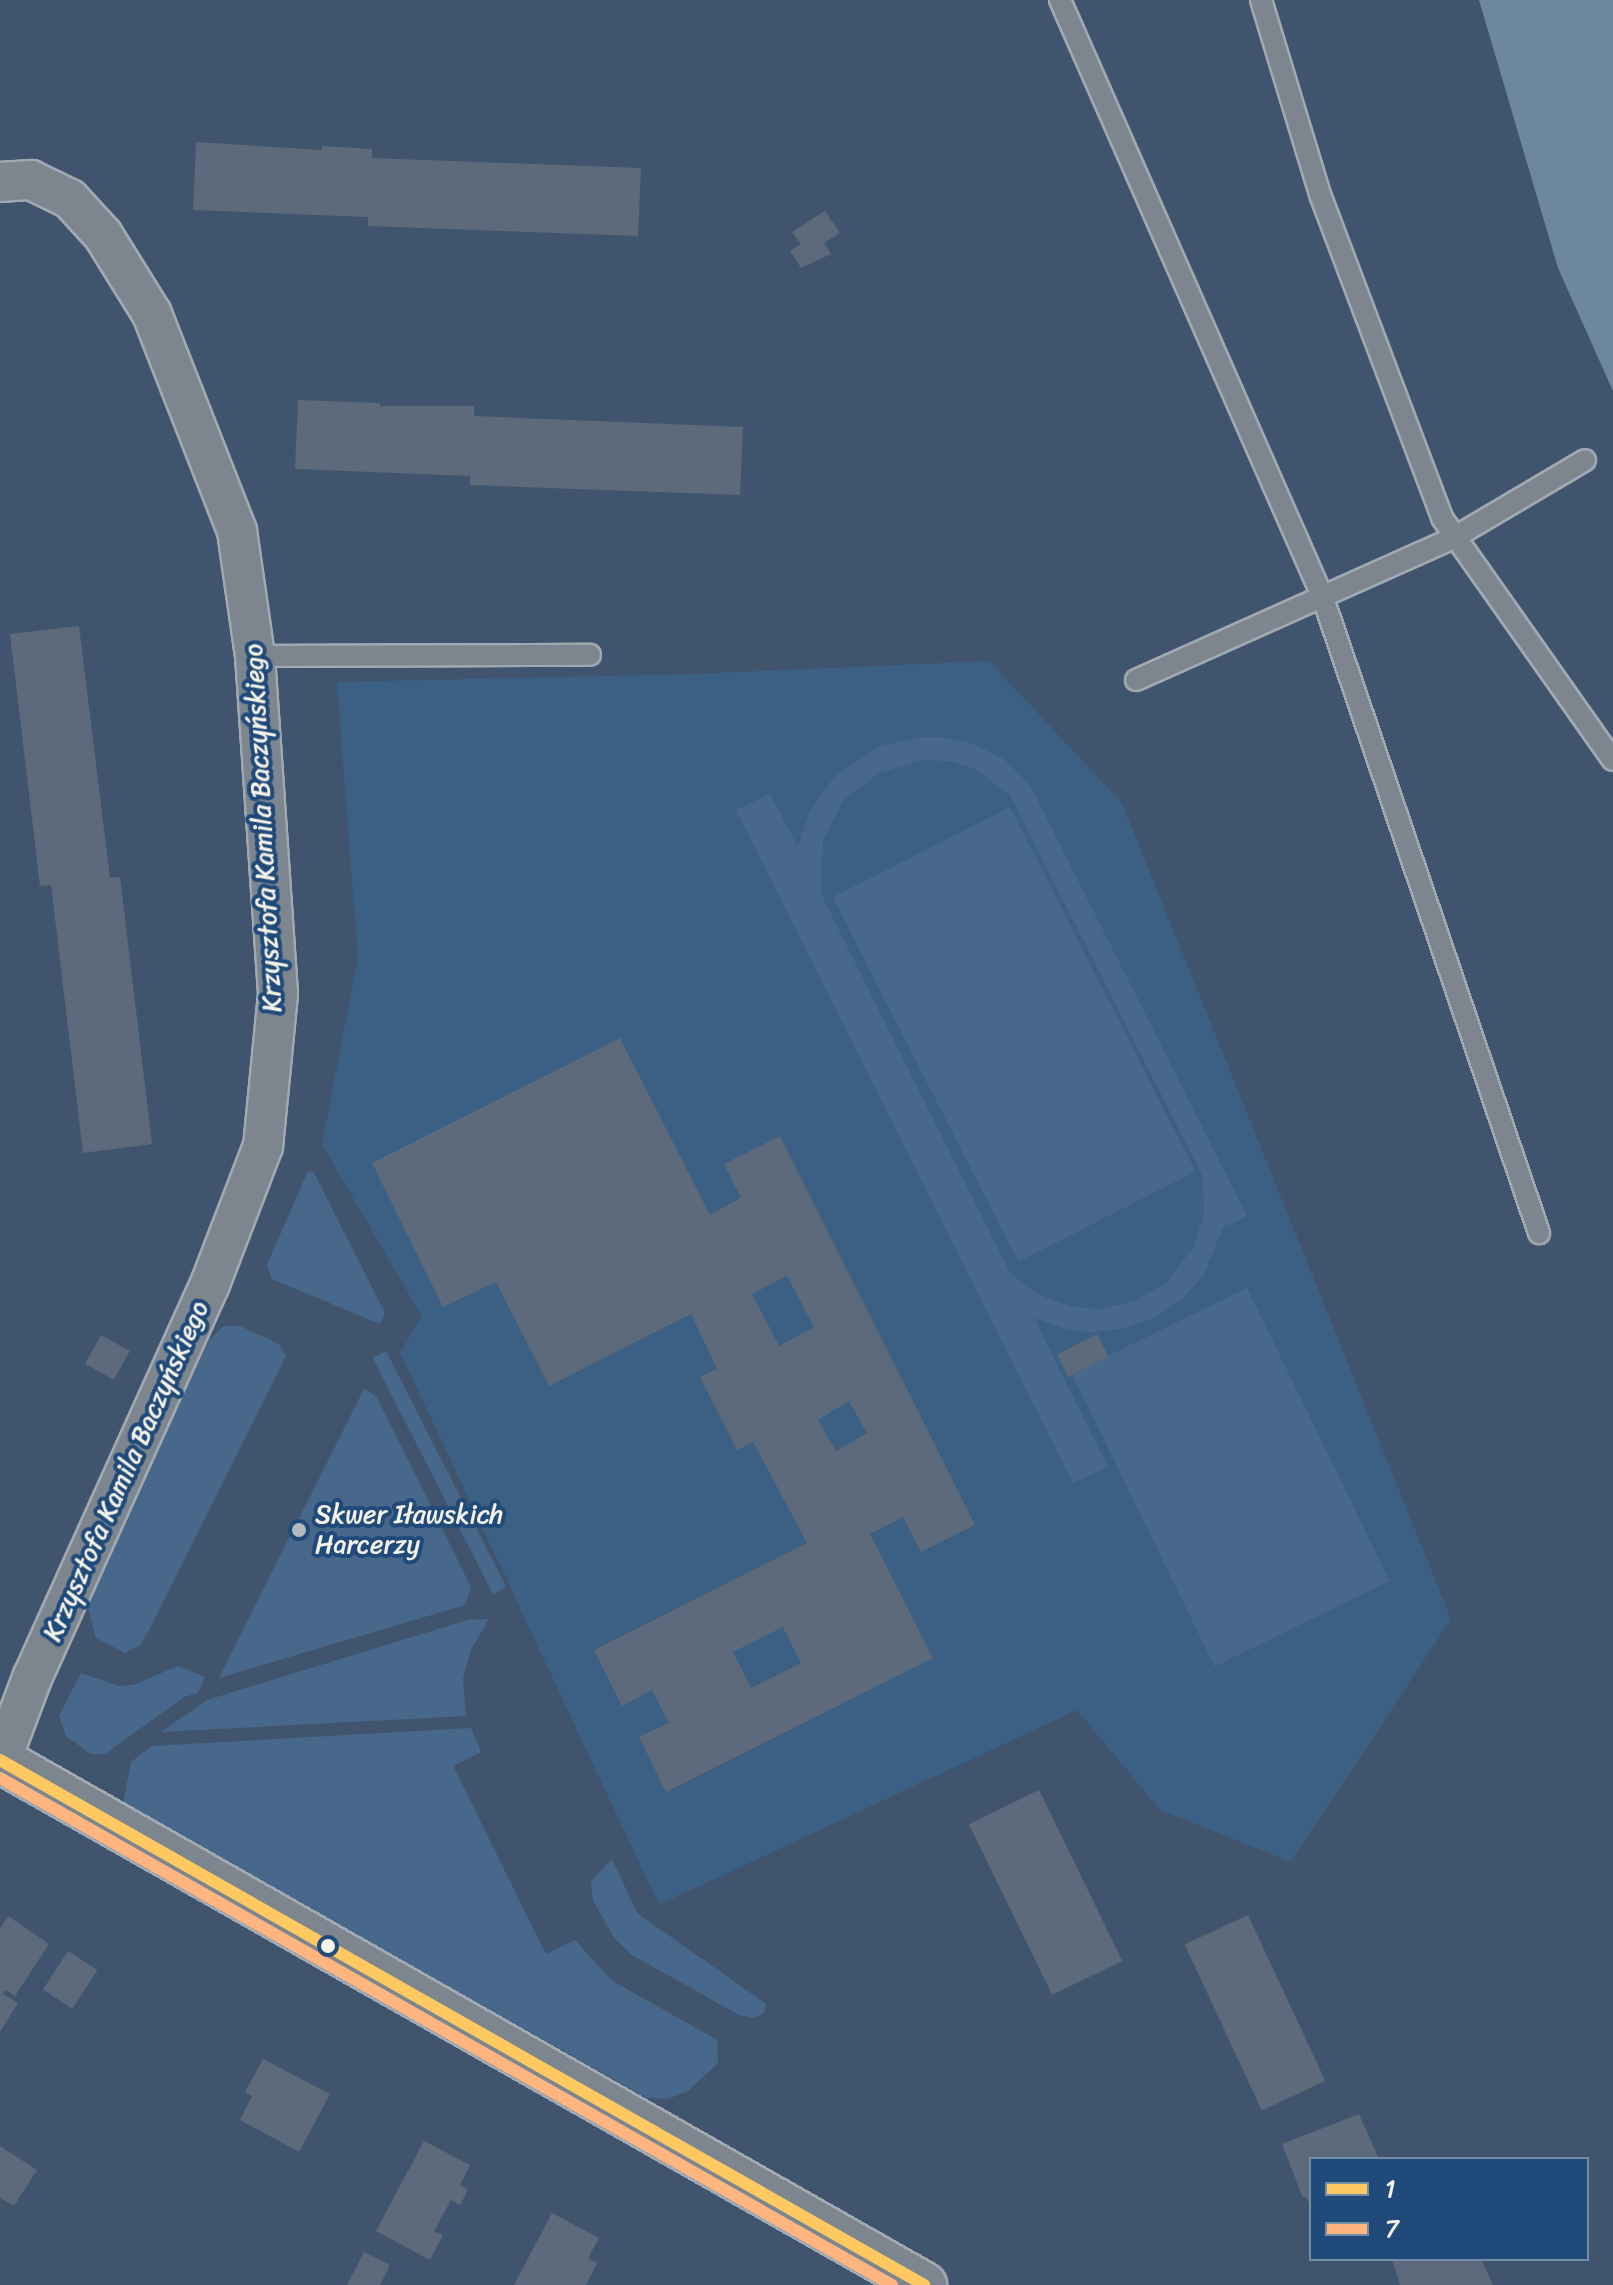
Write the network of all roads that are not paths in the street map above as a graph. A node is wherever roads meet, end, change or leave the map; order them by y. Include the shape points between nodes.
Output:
1 (1060, 0) edge
2 (1261, 0) edge
3 (0, 182) edge
4 (1585, 460) dead end
5 (1455, 537) junction
6 (1323, 598) junction
7 (590, 655) dead end
8 (255, 656) junction
9 (1136, 680) dead end
10 (1613, 760) edge
11 (1539, 1233) dead end
12 (0, 1761) edge
13 (924, 2285) edge

1 - 6 lane
2 - 5 lane via 1321,197 1442,518
3 - 8 street, Krzysztofa Kamila Baczyńskiego via 31,180 70,199 103,235 152,314 237,531
4 - 5 lane
5 - 6 lane
5 - 10 lane
6 - 9 lane
6 - 11 lane
7 - 8 lane
8 - 12 street, Krzysztofa Kamila Baczyńskiego via 278,994 263,1146 210,1284 32,1678
12 - 13 street

